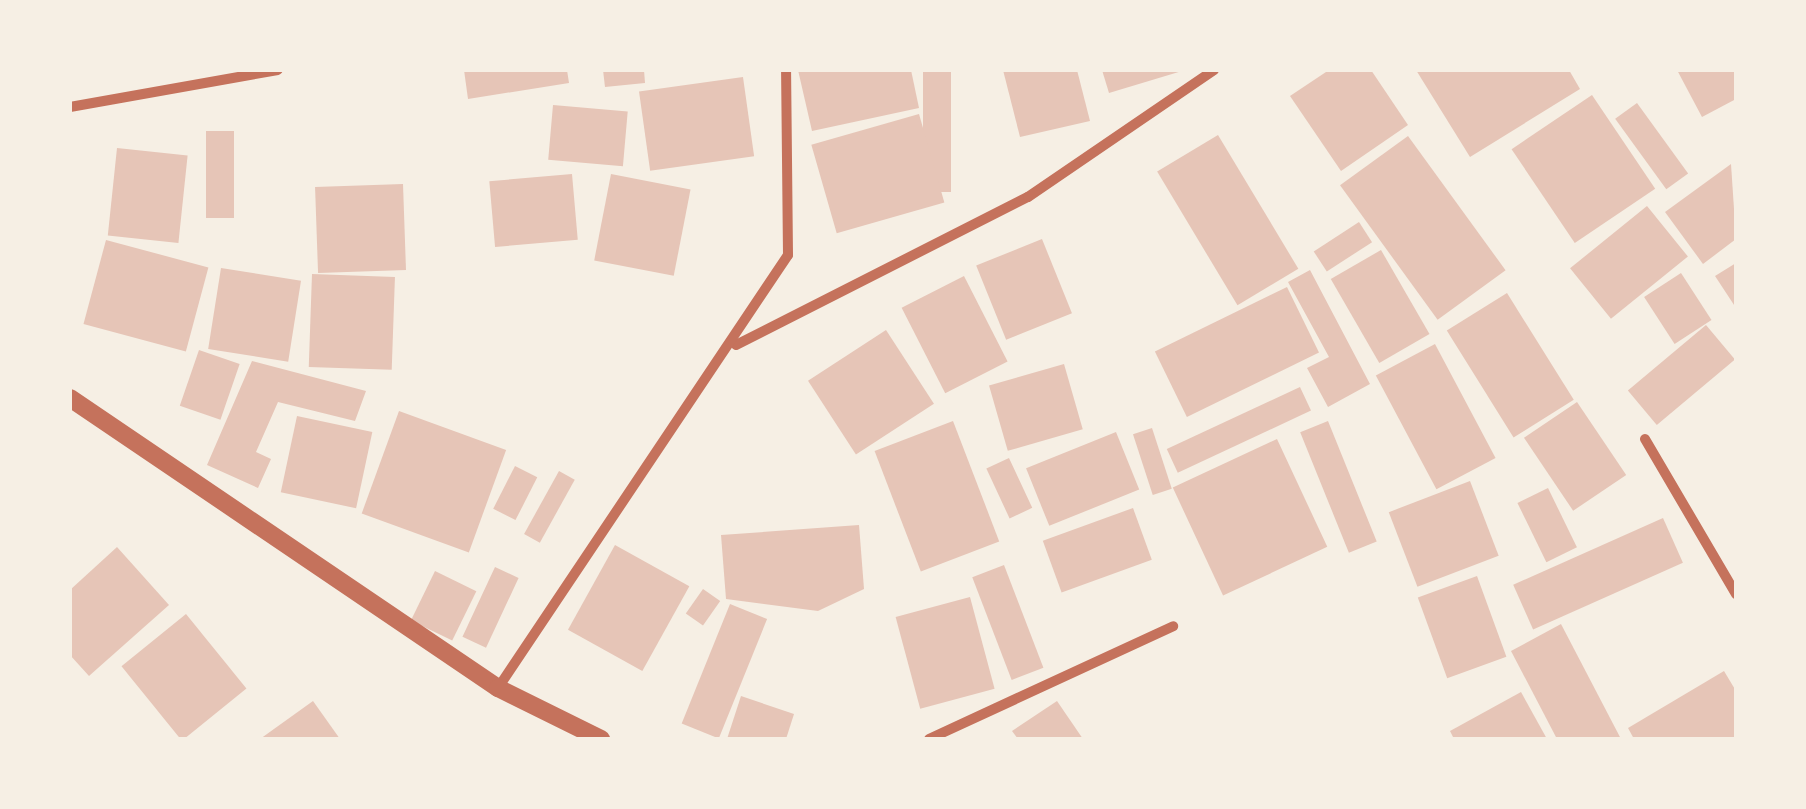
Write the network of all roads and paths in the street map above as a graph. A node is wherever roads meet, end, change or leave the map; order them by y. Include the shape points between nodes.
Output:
1 (278, 70) edge
2 (786, 70) edge
3 (1214, 70) edge
4 (70, 107) edge
5 (735, 345) junction
6 (70, 398) edge
7 (1644, 439) dead end
8 (1736, 594) edge
9 (1174, 626) dead end
10 (498, 688) junction
11 (601, 739) edge
12 (929, 739) edge

1 - 4 street
2 - 5 street via 788,255
3 - 5 street via 1028,198
5 - 10 street
6 - 10 street
7 - 8 street
9 - 12 street
10 - 11 street

